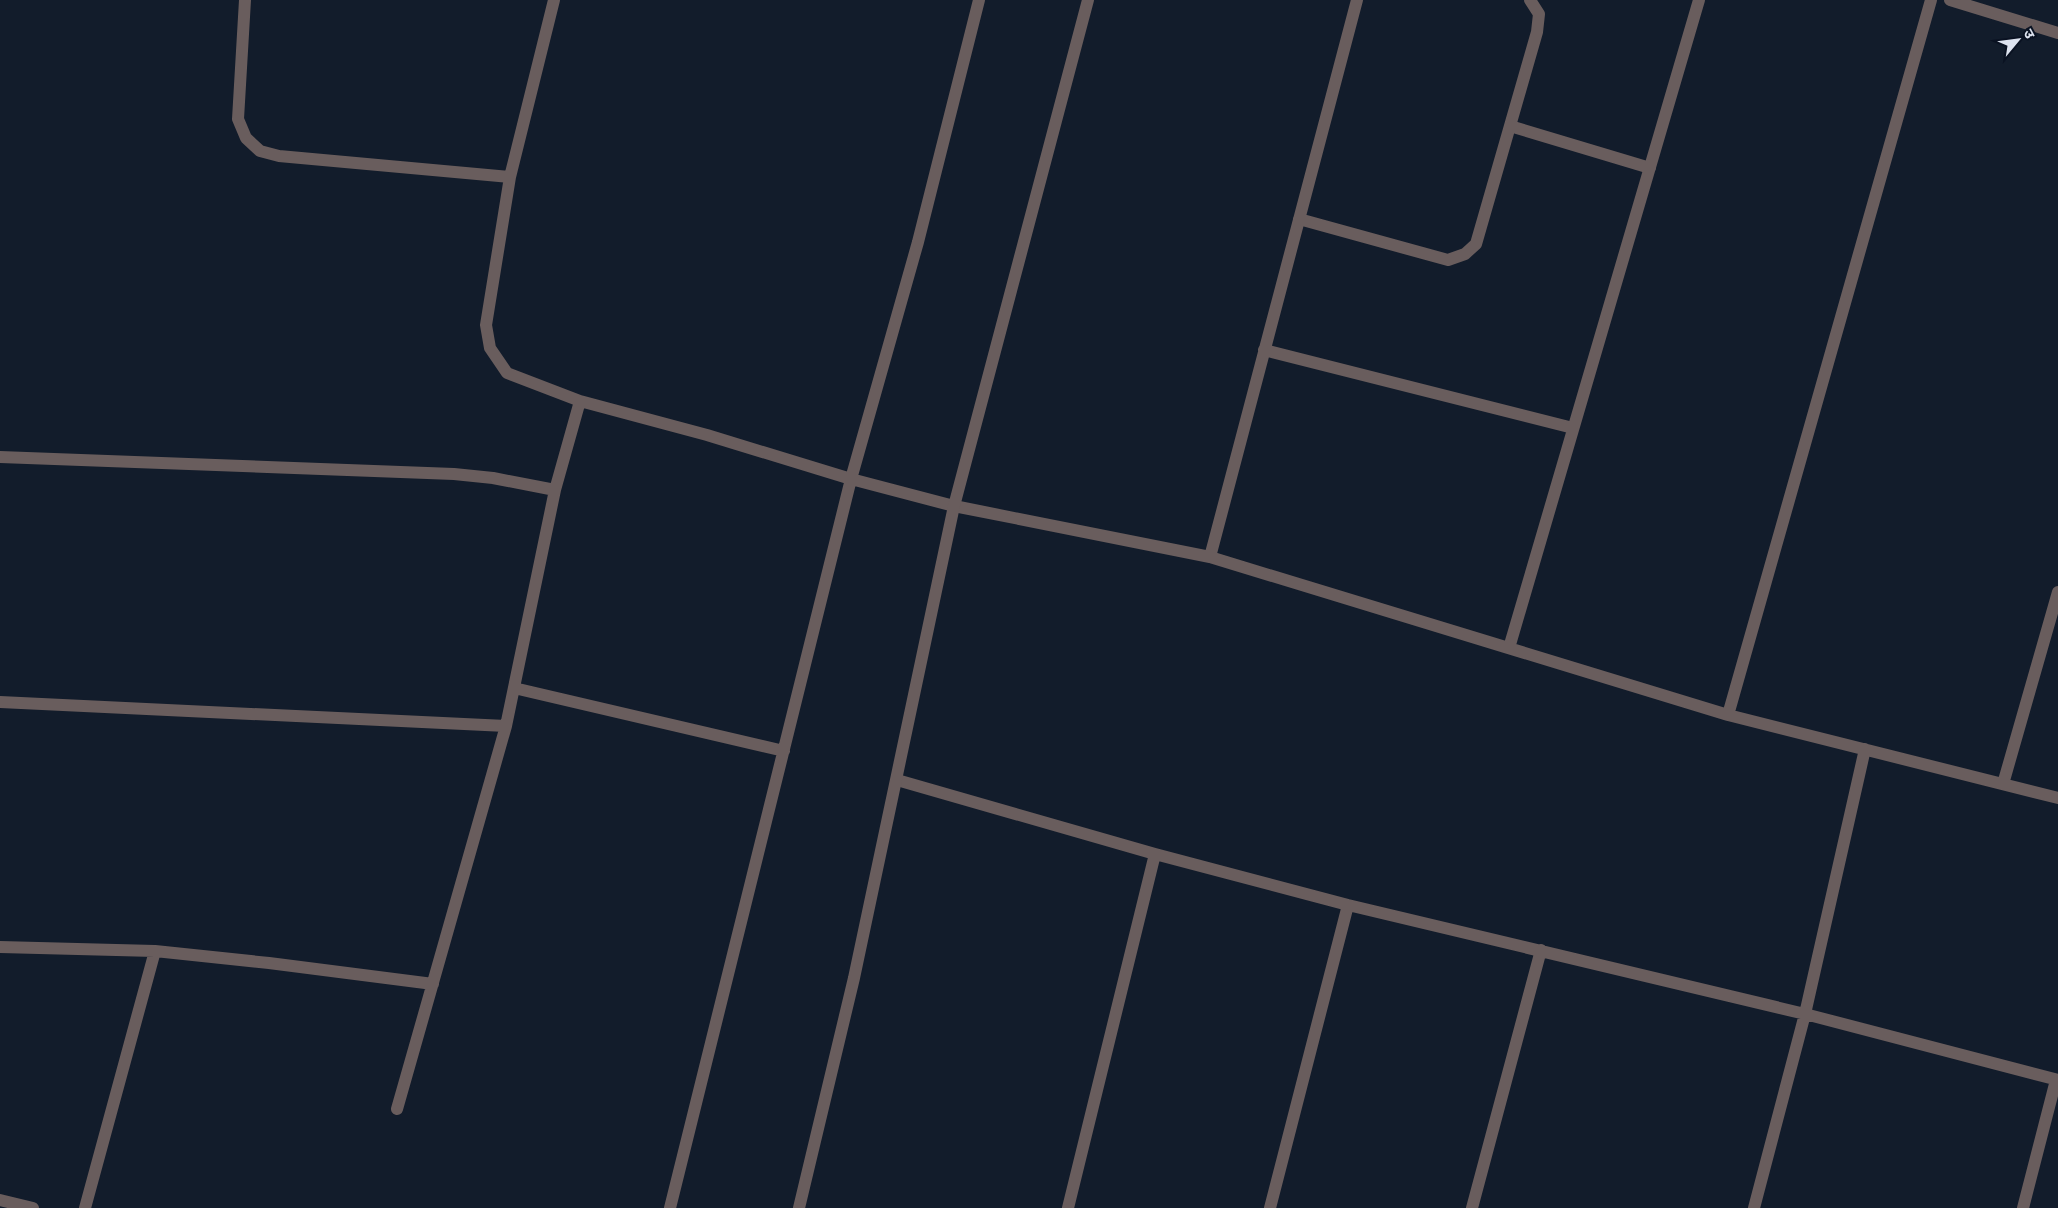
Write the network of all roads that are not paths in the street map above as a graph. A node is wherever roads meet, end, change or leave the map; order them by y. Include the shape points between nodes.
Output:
1 (245, 0) edge
2 (554, 0) edge
3 (979, 0) edge
4 (1088, 0) edge
5 (1357, 0) edge
6 (1530, 0) edge
7 (1699, 0) edge
8 (1931, 0) edge
9 (1950, 0) edge
10 (2058, 33) edge
11 (1510, 126) junction
12 (1650, 168) junction
13 (510, 177) junction
14 (1299, 219) junction
15 (1264, 350) junction
16 (580, 400) junction
17 (1573, 428) junction
18 (0, 457) edge
19 (852, 479) junction
20 (555, 490) junction
21 (954, 506) junction
22 (1210, 557) junction
23 (2058, 592) edge
24 (1509, 648) junction
25 (514, 688) junction
26 (0, 702) edge
27 (1728, 715) junction
28 (506, 726) junction
29 (1865, 749) junction
30 (784, 751) junction
31 (897, 780) junction
32 (2003, 784) junction
33 (2058, 798) edge
34 (1155, 854) junction
35 (1348, 906) junction
36 (0, 946) edge
37 (1541, 950) junction
38 (155, 951) junction
39 (433, 984) junction
40 (1805, 1014) junction
41 (2057, 1080) edge
42 (397, 1109) dead end
43 (0, 1200) edge
44 (33, 1208) edge
45 (84, 1208) edge
46 (670, 1208) edge
47 (799, 1208) edge
48 (1068, 1208) edge
49 (1270, 1208) edge
50 (1472, 1208) edge
51 (1754, 1208) edge
52 (2023, 1208) edge

1 - 13 street via 238,119 246,138 260,151 279,156
2 - 13 street
3 - 19 street via 918,242
4 - 21 street
5 - 14 street
6 - 11 street via 1539,14 1537,32
7 - 12 street
8 - 27 street
9 - 10 street
11 - 12 street
11 - 14 street via 1476,244 1465,254 1448,260
12 - 17 street
13 - 16 street via 486,325 490,348 507,373
14 - 15 street
15 - 17 street
15 - 22 street
16 - 19 street
16 - 20 street
17 - 24 street
18 - 20 street via 454,474
19 - 21 street
19 - 30 street
20 - 25 street
21 - 22 street
21 - 31 street
22 - 24 street
23 - 32 street
24 - 27 street
25 - 28 street
25 - 30 street
26 - 28 street
27 - 29 street
28 - 39 street
29 - 32 street
29 - 40 street
30 - 46 street
31 - 34 street
31 - 47 street
32 - 33 street
34 - 35 street
34 - 48 street
35 - 37 street
35 - 49 street
36 - 38 street
37 - 40 street
37 - 50 street
38 - 39 street via 269,962
38 - 45 street
39 - 42 street
40 - 41 street
40 - 51 street
41 - 52 street
43 - 44 street

